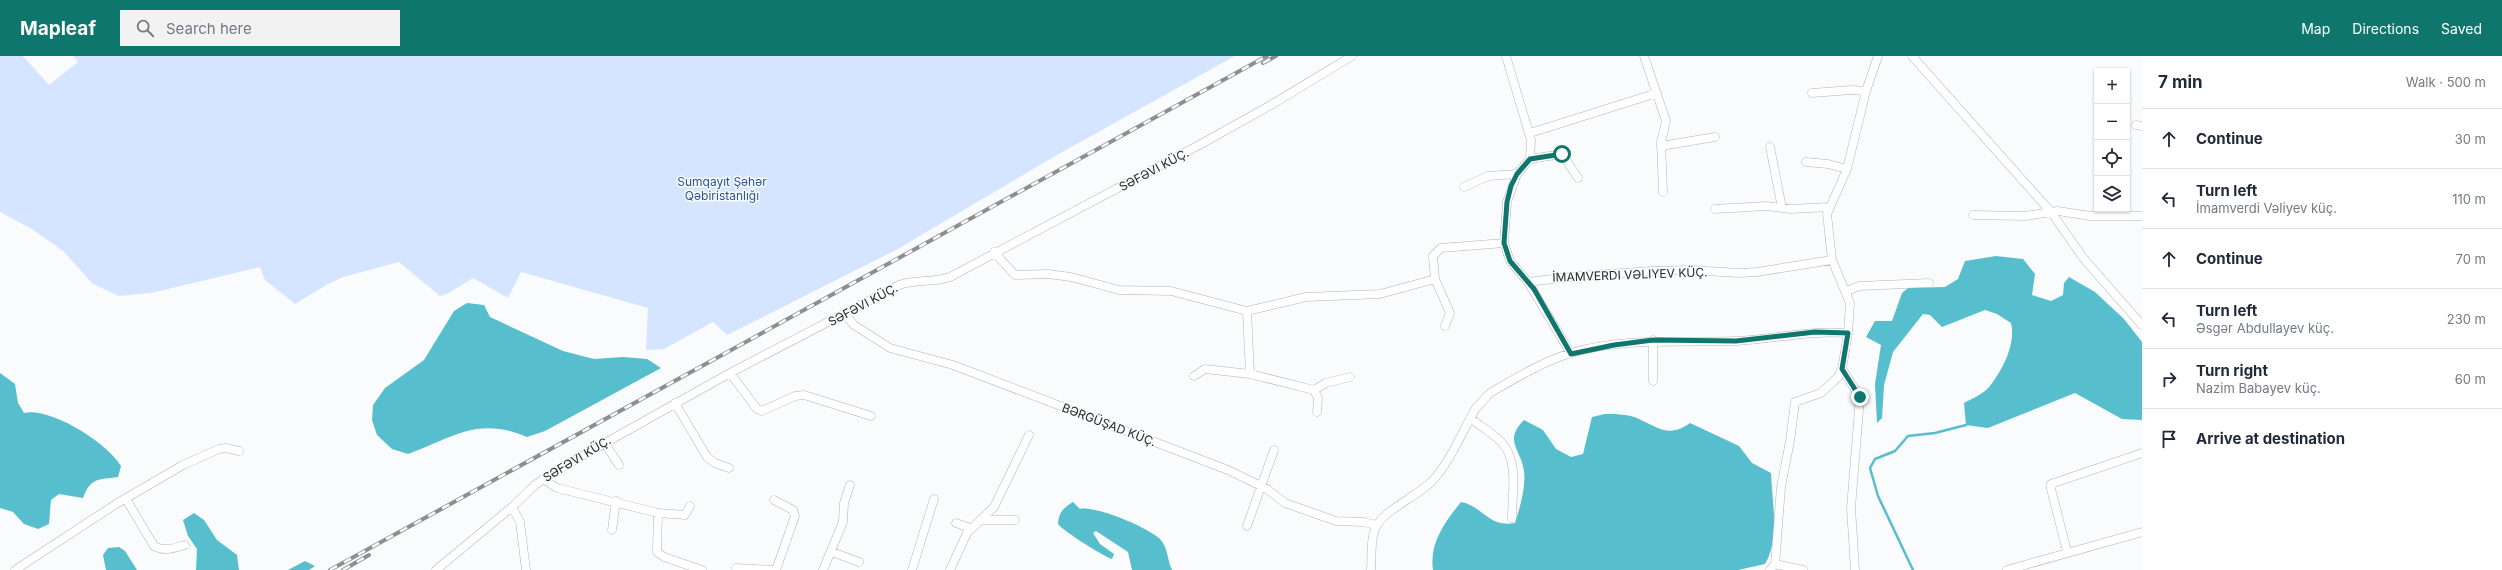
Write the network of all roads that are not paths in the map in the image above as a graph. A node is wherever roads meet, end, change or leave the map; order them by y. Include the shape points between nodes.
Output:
1 (1352, 56) edge
2 (1506, 56) edge
3 (1644, 56) edge
4 (1878, 56) edge
5 (1912, 56) edge
6 (1866, 91) junction
7 (1657, 93) junction
8 (1812, 93) dead end
9 (1530, 133) junction
10 (1715, 137) dead end
11 (1660, 146) junction
12 (1770, 147) dead end
13 (1530, 159) junction
14 (1806, 162) dead end
15 (1847, 169) junction
16 (1517, 174) junction
17 (1578, 178) dead end
18 (1464, 187) dead end
19 (1663, 192) dead end
20 (1829, 207) junction
21 (1782, 208) junction
22 (1716, 209) dead end
23 (2051, 212) junction
24 (1973, 215) dead end
25 (2142, 216) edge
26 (1504, 243) junction
27 (994, 252) junction
28 (1832, 260) junction
29 (1435, 279) junction
30 (1528, 282) junction
31 (1929, 283) dead end
32 (1847, 291) junction
33 (1247, 312) junction
34 (844, 315) junction
35 (2142, 325) edge
36 (1445, 326) dead end
37 (1848, 333) junction
38 (1653, 340) junction
39 (1571, 354) junction
40 (1842, 369) junction
41 (730, 373) junction
42 (1250, 374) junction
43 (1194, 376) dead end
44 (1350, 377) dead end
45 (1653, 381) dead end
46 (1314, 390) junction
47 (676, 403) junction
48 (1317, 412) dead end
49 (870, 416) dead end
50 (1470, 418) junction
51 (1029, 435) dead end
52 (604, 442) junction
53 (1274, 450) dead end
54 (239, 451) dead end
55 (2142, 453) edge
56 (619, 465) dead end
57 (729, 468) dead end
58 (543, 479) junction
59 (850, 485) dead end
60 (1261, 486) junction
61 (126, 499) junction
62 (934, 499) dead end
63 (774, 500) dead end
64 (616, 501) junction
65 (690, 506) dead end
66 (512, 507) junction
67 (658, 512) junction
68 (1512, 518) dead end
69 (980, 520) junction
70 (1014, 520) dead end
71 (956, 523) dead end
72 (1376, 525) junction
73 (1247, 526) dead end
74 (970, 528) junction
75 (612, 530) dead end
76 (2142, 532) edge
77 (185, 545) dead end
78 (2067, 551) junction
79 (832, 552) junction
80 (859, 562) dead end
81 (1773, 567) edge
82 (736, 568) dead end
83 (15, 570) edge
84 (436, 570) edge
85 (526, 570) edge
86 (702, 570) edge
87 (775, 570) edge
88 (824, 570) edge
89 (912, 570) edge
90 (950, 570) edge
91 (1371, 570) edge
92 (1804, 570) edge
93 (1855, 570) edge
94 (2007, 570) edge

1 - 27 street, SƏFƏVI KÜÇ. via 1208,141
2 - 9 street
3 - 7 street
4 - 6 street
5 - 23 street
6 - 8 street
6 - 15 street
7 - 9 street
7 - 11 street via 1666,122
9 - 13 street
10 - 11 street
11 - 19 street
12 - 21 street
13 - 16 street
13 - 17 street via 1562,154
14 - 15 street
15 - 20 street
16 - 18 street via 1488,176
16 - 26 street via 1507,202
20 - 21 street
20 - 28 street via 1827,219
21 - 22 street via 1766,206
23 - 24 street via 2025,216
23 - 25 street
23 - 35 street via 2084,259
26 - 29 street via 1441,248 1433,256
26 - 30 street via 1510,261
27 - 33 street via 1010,273 1015,275 1048,274 1071,277 1119,290 1171,291
27 - 34 street, SƏFƏVI KÜÇ. via 942,280 899,285
28 - 30 street, İMAMVERDI VƏLIYEV KÜÇ. via 1780,270 1745,273 1704,270 1658,271 1570,276
28 - 32 street
29 - 33 street via 1380,294 1306,298
29 - 36 street via 1450,313
30 - 39 street
31 - 32 street via 1859,286
32 - 37 street via 1850,303
33 - 42 street
34 - 41 street, SƏFƏVI KÜÇ.
34 - 60 street, BƏRGÜŞAD KÜÇ. via 854,325 890,348 953,365 1228,470
37 - 38 street via 1815,332 1736,341
37 - 40 street
38 - 39 street
38 - 45 street
39 - 50 street via 1541,365 1490,393
40 - 81 street via 1838,377 1821,393 1795,402 1781,487
40 - 93 street via 1860,397 1851,508
41 - 47 street, SƏFƏVI KÜÇ.
41 - 49 street via 762,411 795,396 804,395
42 - 43 street via 1205,369
42 - 46 street
44 - 46 street via 1326,383
46 - 48 street via 1318,398
47 - 52 street, SƏFƏVI KÜÇ.
47 - 57 street via 707,456 715,463
50 - 68 street via 1507,448 1513,476
50 - 72 street via 1433,480 1413,498 1383,516
51 - 69 street via 994,507
52 - 56 street
52 - 58 street, SƏFƏVI KÜÇ.
53 - 60 street
54 - 61 street via 219,449 183,465
55 - 78 street via 2052,484
58 - 64 street via 557,488
58 - 66 street, SƏFƏVI KÜÇ.
59 - 79 street via 844,503 843,522
60 - 72 street, BƏRGÜŞAD KÜÇ. via 1285,503 1336,521
60 - 73 street
61 - 77 street via 154,546 160,550 169,550
61 - 83 street
62 - 89 street
63 - 87 street via 793,510 795,516
64 - 67 street
64 - 75 street
65 - 67 street via 685,515
66 - 84 street, SƏFƏVI KÜÇ.
66 - 85 street via 520,522
67 - 86 street via 657,552 664,558
69 - 70 street
69 - 74 street
71 - 74 street
72 - 91 street
74 - 90 street
76 - 78 street
78 - 94 street
79 - 80 street
79 - 88 street
81 - 92 street
82 - 87 street

